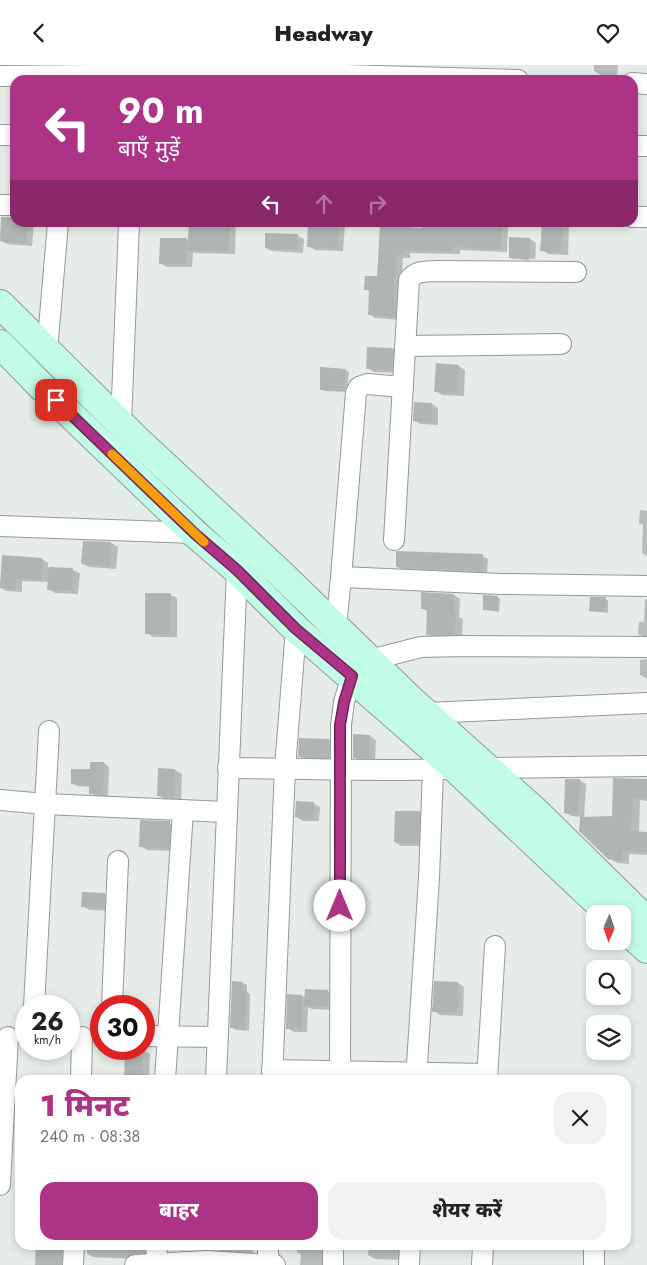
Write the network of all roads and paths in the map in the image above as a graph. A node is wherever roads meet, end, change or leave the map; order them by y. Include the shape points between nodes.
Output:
1 (275, 69) edge
2 (39, 75) edge
3 (408, 75) edge
4 (58, 227) edge
5 (129, 227) edge
6 (576, 273) dead end
7 (0, 305) edge
8 (561, 343) dead end
9 (0, 344) edge
10 (406, 346) junction
11 (47, 351) junction
12 (403, 387) junction
13 (121, 424) junction
14 (0, 527) edge
15 (194, 533) junction
16 (394, 540) dead end
17 (237, 570) junction
18 (341, 577) junction
19 (647, 586) edge
20 (336, 627) junction
21 (296, 629) junction
22 (647, 647) edge
23 (361, 668) junction
24 (647, 703) edge
25 (426, 713) junction
26 (49, 731) dead end
27 (647, 766) edge
28 (228, 768) junction
29 (285, 768) junction
30 (487, 768) junction
31 (444, 769) junction
32 (342, 770) junction
33 (0, 800) edge
34 (45, 804) junction
35 (183, 811) junction
36 (226, 812) junction
37 (118, 861) dead end
38 (600, 905) edge
39 (647, 921) edge
40 (631, 934) edge
41 (495, 946) dead end
42 (647, 949) edge
43 (35, 995) edge
44 (112, 995) edge
45 (12, 1036) edge
46 (155, 1036) edge
47 (167, 1036) junction
48 (84, 1037) edge
49 (217, 1037) junction
50 (81, 1075) edge
51 (165, 1075) edge
52 (216, 1075) edge
53 (272, 1075) edge
54 (340, 1075) edge
55 (416, 1075) edge
56 (487, 1075) edge
57 (0, 1185) edge
58 (74, 1250) edge
59 (334, 1250) edge
60 (410, 1250) edge
61 (483, 1250) edge
62 (594, 1250) edge
63 (206, 1253) edge
64 (157, 1258) edge
65 (270, 1260) edge
66 (73, 1265) edge
67 (135, 1265) edge
68 (333, 1265) edge
69 (409, 1265) edge
70 (482, 1265) edge
71 (594, 1265) edge

1 - 2 street
1 - 3 street
4 - 11 street
5 - 13 street
6 - 10 street via 419,272 413,275 408,285
7 - 11 street
8 - 10 street
9 - 15 street
10 - 12 street
11 - 13 street
12 - 16 street
12 - 18 street via 367,384 359,387 356,393
13 - 20 street
14 - 15 street
15 - 17 street
17 - 21 street
17 - 28 street
18 - 19 street via 501,585
18 - 20 street
20 - 23 street
21 - 23 street
21 - 29 street
22 - 23 street via 421,647
23 - 25 street
23 - 31 street
23 - 32 street via 341,714
24 - 25 street
25 - 30 street
26 - 34 street
27 - 30 street
28 - 29 street
28 - 36 street
29 - 32 street
29 - 53 street
30 - 39 street
31 - 32 street
31 - 38 street
31 - 55 street via 429,878
32 - 54 street
33 - 34 street
34 - 35 street
34 - 43 street
35 - 36 street
35 - 47 street
36 - 49 street
37 - 44 street
40 - 42 street
41 - 56 street
45 - 57 street
46 - 47 street
47 - 49 street
47 - 51 street
48 - 50 street
49 - 52 street
58 - 66 street
59 - 68 street
60 - 69 street
61 - 70 street
62 - 71 street
63 - 64 street
63 - 65 street
64 - 67 street

